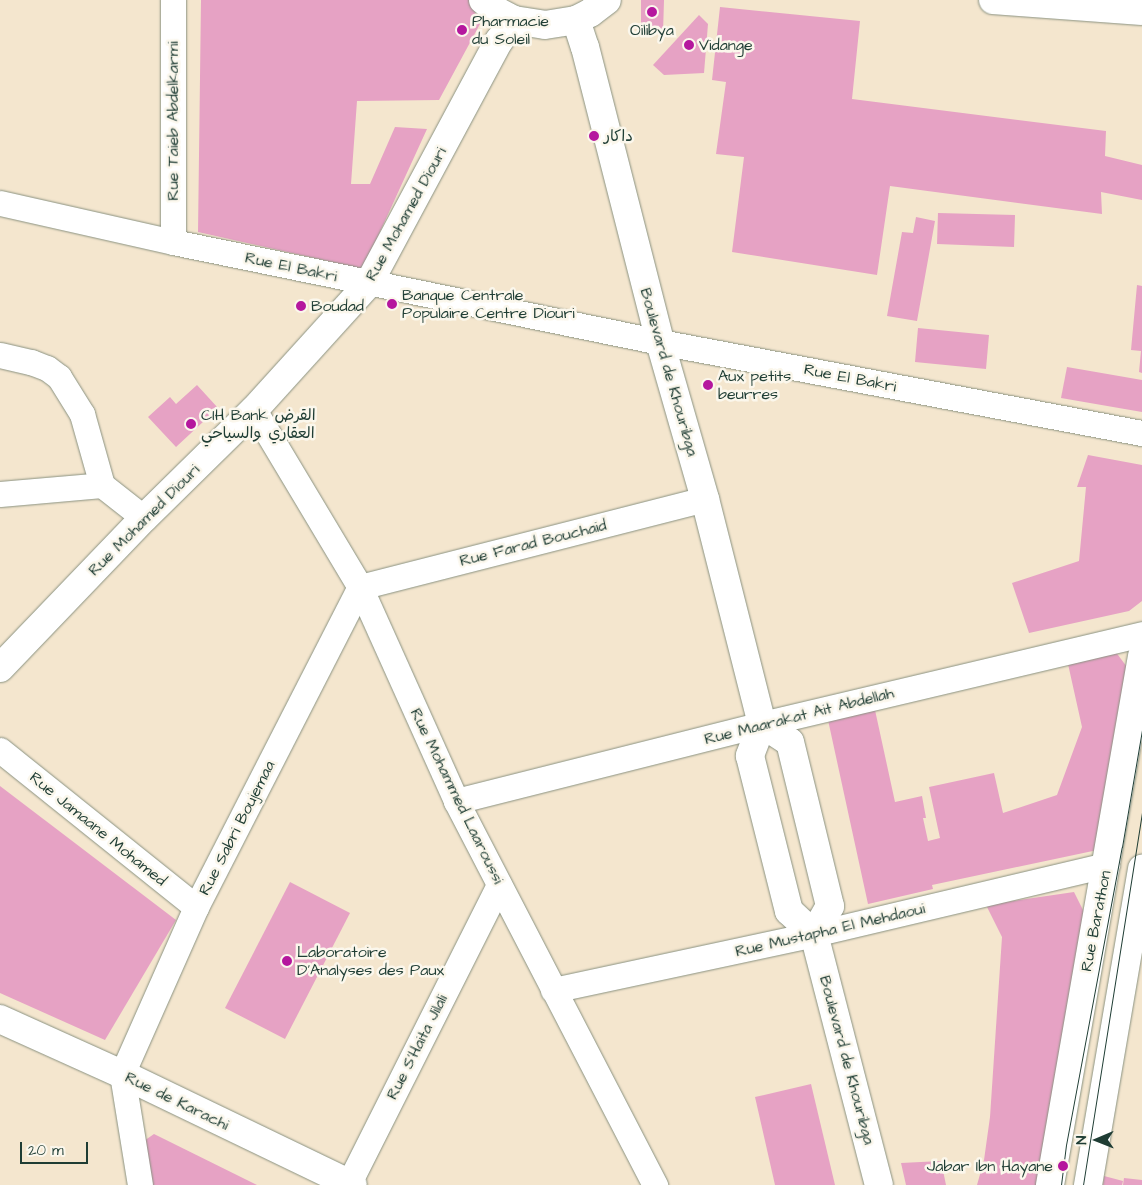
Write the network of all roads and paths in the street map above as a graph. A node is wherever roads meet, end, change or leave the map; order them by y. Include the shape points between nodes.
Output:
1 (173, 0) edge
2 (483, 0) edge
3 (608, 0) edge
4 (993, 0) edge
5 (1142, 11) edge
6 (514, 20) junction
7 (576, 20) junction
8 (0, 203) edge
9 (173, 242) junction
10 (370, 283) junction
11 (660, 342) junction
12 (0, 355) edge
13 (254, 410) junction
14 (1142, 433) edge
15 (102, 485) junction
16 (0, 494) edge
17 (705, 499) junction
18 (144, 518) junction
19 (360, 587) junction
20 (1142, 634) edge
21 (1142, 656) edge
22 (0, 668) edge
23 (762, 724) junction
24 (0, 750) edge
25 (456, 801) junction
26 (1107, 865) junction
27 (1142, 869) edge
28 (499, 885) junction
29 (196, 907) junction
30 (814, 934) junction
31 (552, 990) junction
32 (0, 1019) edge
33 (122, 1074) junction
34 (351, 1184) edge
35 (140, 1185) edge
36 (655, 1185) edge
37 (879, 1185) edge
38 (1050, 1185) edge
39 (1088, 1185) edge

1 - 9 street, Rue Taieb Abdelkarmi
2 - 6 street
3 - 7 street
4 - 5 street
6 - 7 street via 545,26
6 - 10 street, Rue Mohamed Diouri via 499,41
7 - 11 street, Boulevard de Khouribga
8 - 9 street, Rue El Bakri
9 - 10 street, Rue El Bakri
10 - 11 street, Rue El Bakri
10 - 13 street, Rue Mohamed Diouri
11 - 14 street, Rue El Bakri
11 - 17 street, Boulevard de Khouribga
12 - 15 street via 31,362 59,377 82,414
13 - 18 street, Rue Mohamed Diouri
13 - 19 street, Rue Mohammed Laaroussi
15 - 16 street
15 - 18 street
17 - 19 street, Rue Farad Bouchaid
17 - 23 street, Boulevard de Khouribga
18 - 22 street, Rue Mohamed Diouri
19 - 25 street, Rue Mohammed Laaroussi
19 - 29 street, Rue Sabri Boujemaa
20 - 23 street, Rue Maarakat Ait Abdellah
21 - 26 street, Rue Barathon
23 - 25 street, Rue Maarakat Ait Abdellah
23 - 30 street via 750,756 752,766 789,911
23 - 30 street via 790,742 830,906
24 - 29 street, Rue Jamaane Mohamed
25 - 28 street, Rue Mohammed Laaroussi
26 - 30 street, Rue Mustapha El Mehdaoui
26 - 38 street, Rue Barathon
27 - 39 street
28 - 31 street, Rue Mohammed Laaroussi
28 - 34 street, Rue S'Haita Jilali
29 - 33 street, Rue Sabri Boujemaa
30 - 31 street, Rue Mustapha El Mehdaoui
30 - 37 street, Boulevard de Khouribga
31 - 36 street, Rue Mohammed Laaroussi
32 - 33 street, Rue de Karachi
33 - 34 street, Rue de Karachi
33 - 35 street

